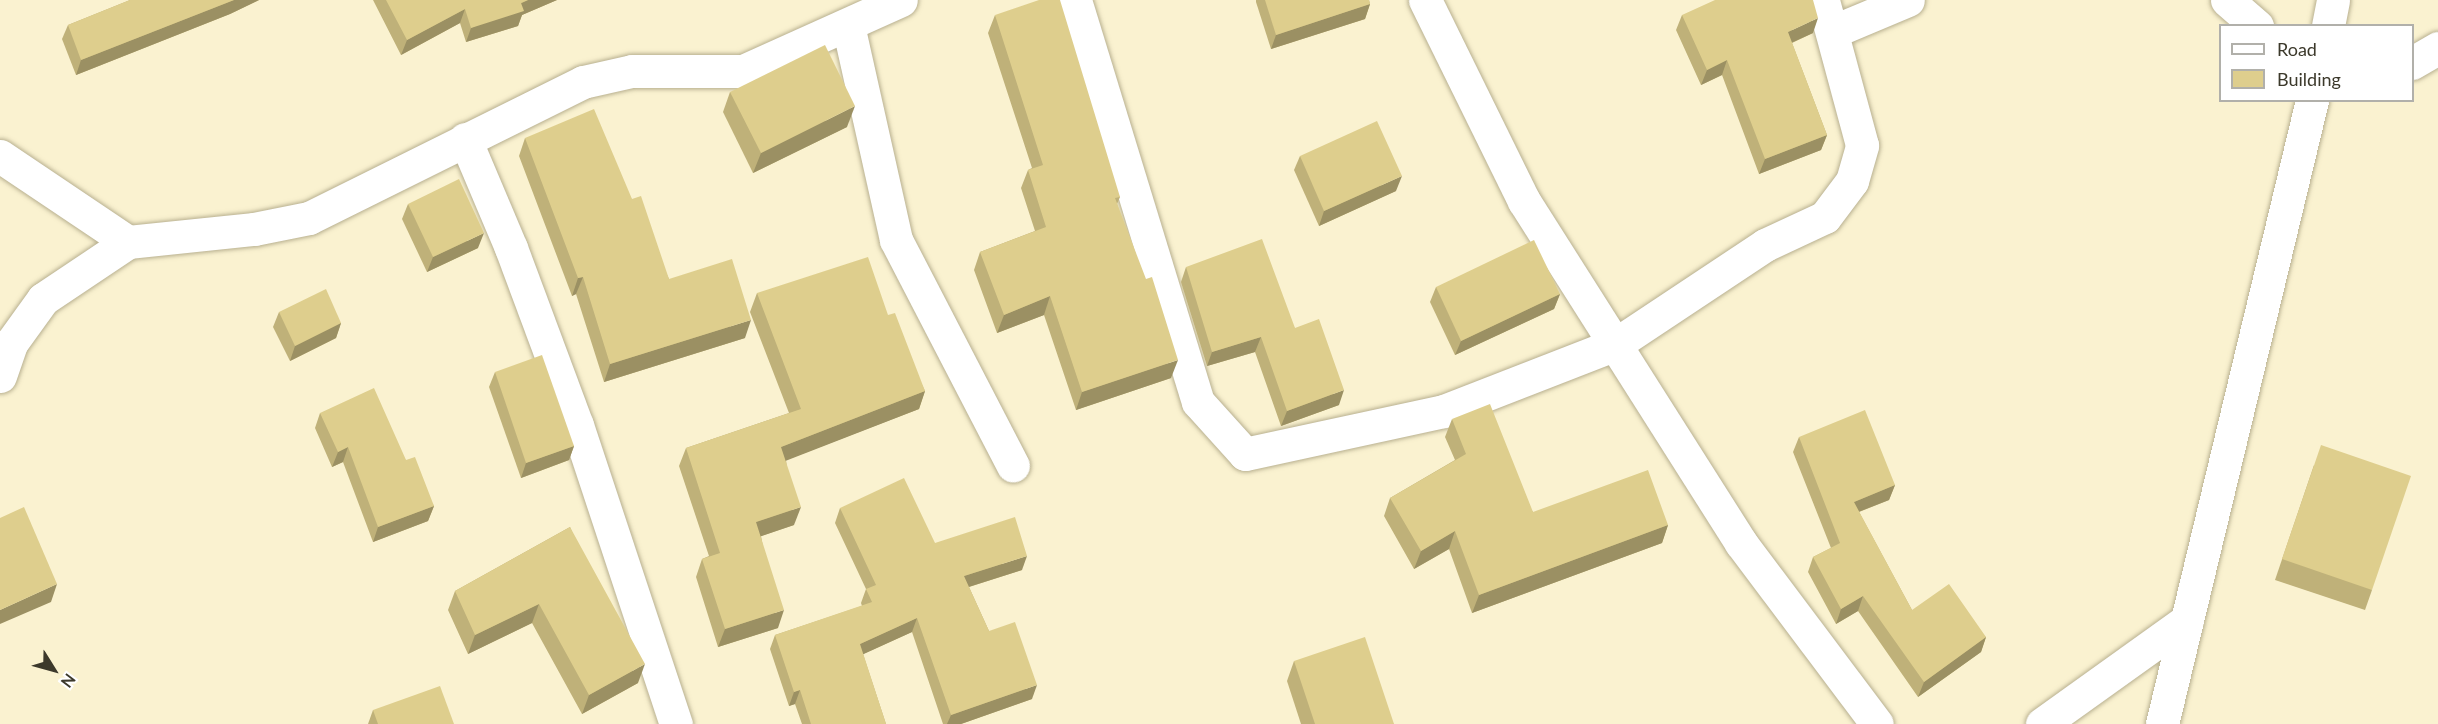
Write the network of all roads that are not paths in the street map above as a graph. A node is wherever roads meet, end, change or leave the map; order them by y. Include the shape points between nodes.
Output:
1 (901, 0) edge
2 (1075, 0) edge
3 (1425, 0) edge
4 (1823, 0) edge
5 (1908, 0) edge
6 (2227, 0) edge
7 (2333, 0) edge
8 (2255, 24) edge
9 (2328, 24) edge
10 (848, 25) junction
11 (1833, 31) junction
12 (2438, 48) edge
13 (2414, 62) edge
14 (2312, 102) edge
15 (465, 139) junction
16 (0, 156) edge
17 (128, 242) junction
18 (1616, 344) junction
19 (0, 376) edge
20 (1013, 466) dead end
21 (2187, 620) junction
22 (676, 724) edge
23 (1877, 724) edge
24 (2042, 724) edge
25 (2162, 724) edge

1 - 10 street
2 - 18 street via 1198,402 1245,454 1444,411
3 - 18 street via 1508,173
4 - 11 street
5 - 11 street
6 - 8 street
7 - 9 street
10 - 15 street via 774,54 743,71 632,71 583,82
10 - 20 street via 896,240
11 - 18 street via 1862,145 1852,181 1825,217 1765,245
12 - 13 street
14 - 21 street
15 - 17 street via 309,218 254,229
15 - 22 street via 577,424
16 - 17 street
17 - 19 street via 43,299 12,342
18 - 23 street via 1741,543
21 - 24 street
21 - 25 street

